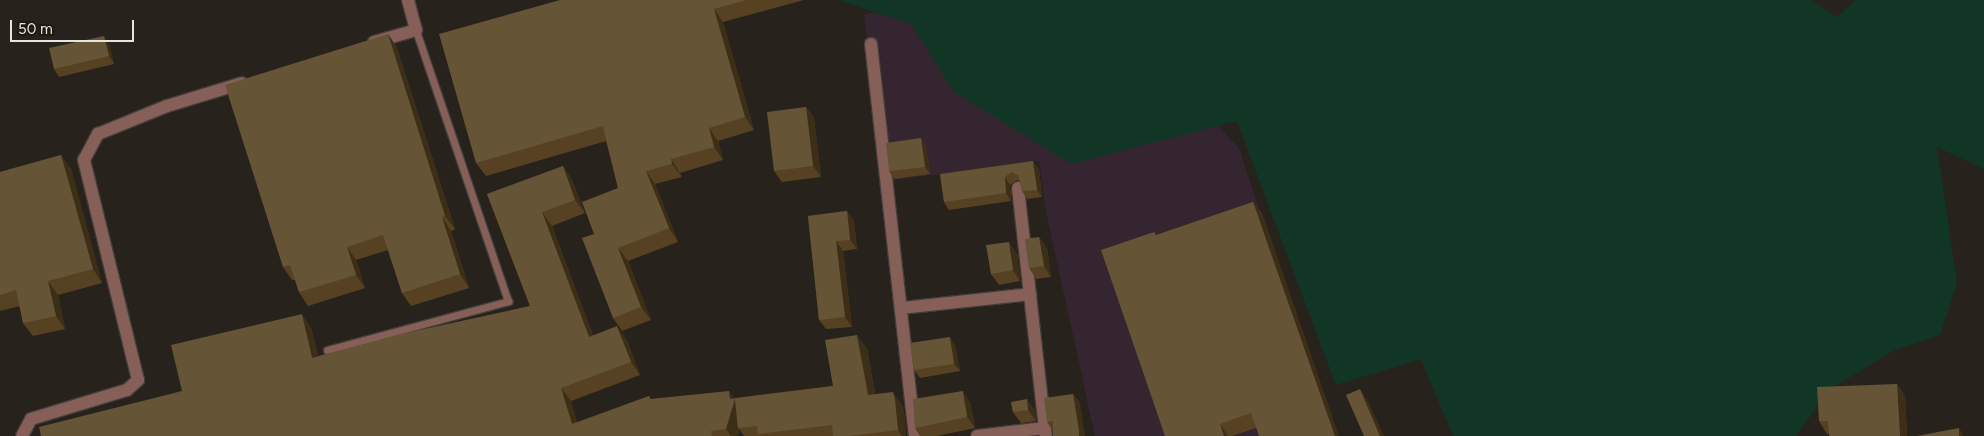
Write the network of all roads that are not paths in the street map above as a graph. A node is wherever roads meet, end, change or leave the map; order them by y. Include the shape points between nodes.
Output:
1 (408, 0) edge
2 (416, 30) junction
3 (871, 44) dead end
4 (360, 46) edge
5 (259, 78) edge
6 (1018, 188) edge
7 (1030, 294) junction
8 (902, 308) junction
9 (326, 350) dead end
10 (1045, 432) edge
11 (22, 436) edge
12 (915, 436) edge
13 (977, 436) edge

1 - 2 street
2 - 4 street
2 - 9 lane via 508,301
3 - 8 street
5 - 11 street via 167,106 98,134 84,160 138,380 127,390 31,419
6 - 7 street
7 - 8 street
7 - 10 street
8 - 12 street
10 - 13 street

